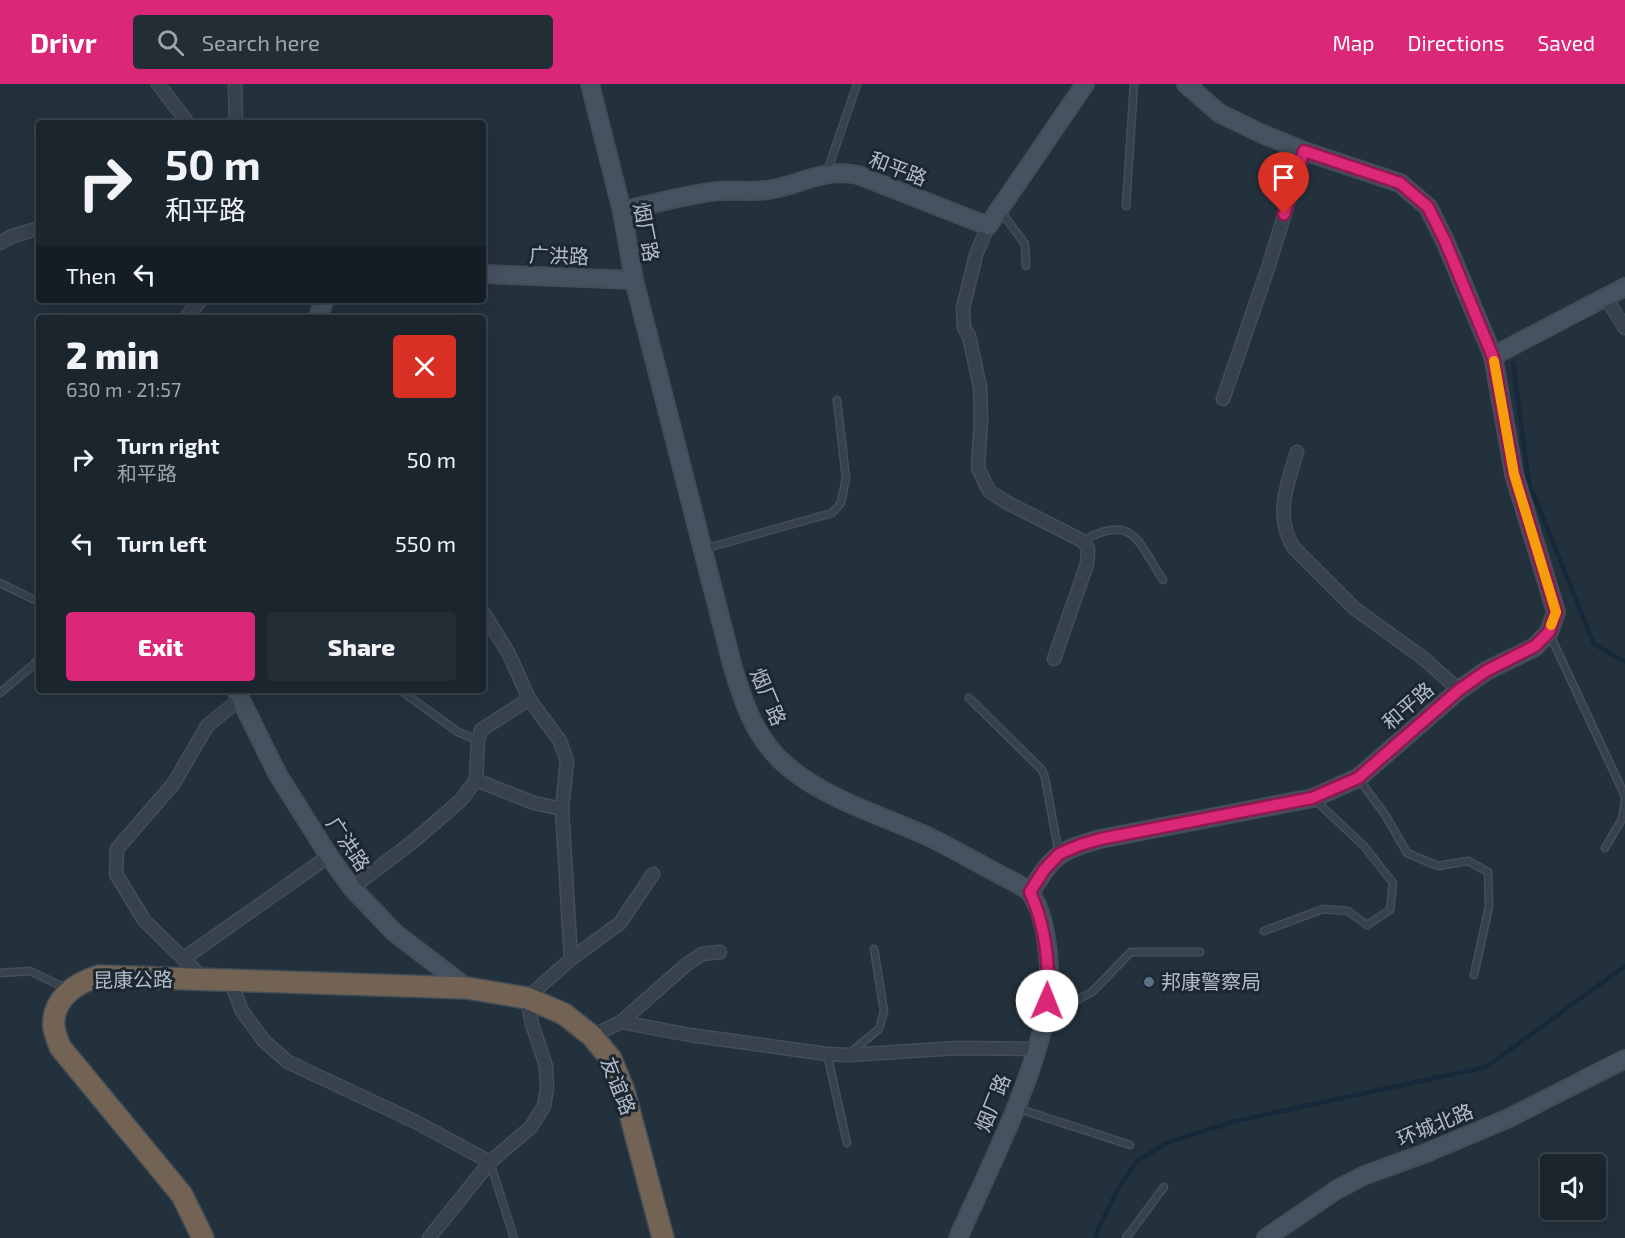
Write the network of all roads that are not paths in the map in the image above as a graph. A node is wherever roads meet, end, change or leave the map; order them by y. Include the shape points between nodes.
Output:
1 (158, 84) edge
2 (235, 84) edge
3 (590, 84) edge
4 (857, 84) edge
5 (1085, 84) edge
6 (1134, 84) edge
7 (1186, 84) edge
8 (186, 120) edge
9 (236, 120) edge
10 (1304, 151) junction
11 (827, 173) junction
12 (1126, 206) dead end
13 (999, 209) junction
14 (622, 211) junction
15 (988, 226) junction
16 (36, 229) edge
17 (0, 243) edge
18 (1026, 266) dead end
19 (486, 274) edge
20 (634, 280) junction
21 (1625, 287) edge
22 (1606, 298) junction
23 (198, 303) edge
24 (188, 315) edge
25 (1625, 328) edge
26 (1493, 357) junction
27 (1222, 399) dead end
28 (837, 400) dead end
29 (1298, 452) dead end
30 (1083, 541) junction
31 (704, 549) junction
32 (1163, 580) dead end
33 (0, 583) edge
34 (36, 601) edge
35 (486, 617) edge
36 (1549, 632) junction
37 (1054, 659) dead end
38 (36, 661) edge
39 (1459, 690) junction
40 (0, 693) edge
41 (404, 693) edge
42 (238, 695) edge
43 (969, 698) dead end
44 (529, 699) junction
45 (478, 740) junction
46 (1358, 778) junction
47 (476, 780) junction
48 (1312, 798) junction
49 (1625, 798) edge
50 (562, 809) junction
51 (1605, 848) dead end
52 (1059, 854) junction
53 (329, 856) junction
54 (653, 874) dead end
55 (352, 888) junction
56 (1030, 892) junction
57 (1264, 931) dead end
58 (874, 949) dead end
59 (720, 952) dead end
60 (1200, 952) dead end
61 (183, 959) junction
62 (571, 959) junction
63 (0, 973) edge
64 (1474, 975) dead end
65 (204, 980) junction
66 (230, 980) junction
67 (466, 988) junction
68 (68, 990) junction
69 (527, 998) junction
70 (1046, 1017) junction
71 (621, 1022) junction
72 (592, 1036) junction
73 (1036, 1049) junction
74 (827, 1054) junction
75 (848, 1055) junction
76 (1625, 1059) edge
77 (1016, 1108) junction
78 (847, 1143) dead end
79 (1130, 1145) dead end
80 (490, 1162) junction
81 (1164, 1187) dead end
82 (203, 1238) edge
83 (429, 1238) edge
84 (514, 1238) edge
85 (663, 1238) edge
86 (958, 1238) edge
87 (1126, 1238) edge
88 (1266, 1238) edge

1 - 8 street
2 - 9 street
3 - 14 street, 烟厂路
4 - 11 lane
5 - 13 street
6 - 12 lane
7 - 10 street via 1219,113
10 - 26 street via 1400,183 1428,207
10 - 27 street
11 - 14 street, 和平路 via 770,189 718,191
11 - 15 street, 和平路 via 858,175
13 - 15 street
13 - 18 lane via 1025,244
14 - 20 street, 烟厂路
15 - 30 street via 976,255 963,308 964,328 980,387 980,477 989,491 1006,502
16 - 17 street
19 - 20 street, 广洪路
20 - 31 street, 烟厂路
21 - 22 street
22 - 25 street
22 - 26 street
23 - 24 street
26 - 36 street via 1514,474 1556,612
28 - 31 lane via 846,478 841,502 832,513
29 - 39 street via 1284,502 1286,537 1354,608 1423,658
30 - 32 lane via 1101,531 1124,530 1132,534
30 - 37 street via 1088,549 1087,564
31 - 56 street, 烟厂路 via 732,664 745,706 762,740 813,785 929,837
33 - 34 lane
35 - 44 street via 509,654
36 - 39 street, 和平路 via 1535,646
36 - 49 lane
38 - 40 lane
39 - 46 street, 和平路
41 - 45 lane via 458,732
42 - 53 street, 广洪路 via 278,775
42 - 61 street via 207,726 174,783 117,849 116,874 144,920
43 - 52 lane via 1042,770
44 - 45 street via 481,730
44 - 50 street via 560,741 567,761
45 - 47 street
46 - 48 street, 和平路
46 - 64 lane via 1407,854 1438,866 1468,861 1488,872 1489,906
47 - 50 street via 534,803
47 - 55 street via 461,800
48 - 52 street, 和平路 via 1100,839
48 - 57 lane via 1364,846 1394,883 1390,910 1367,925 1348,911 1323,909
49 - 51 lane via 1622,819
50 - 62 street
52 - 56 street, 和平路
53 - 55 street, 广洪路
53 - 61 street
54 - 62 street via 620,924
55 - 67 street, 广洪路 via 395,933
56 - 70 street, 烟厂路 via 1045,937
58 - 75 lane via 884,1011 879,1029
59 - 71 street via 702,954 687,964
60 - 70 lane via 1131,952 1092,992
61 - 65 street
62 - 69 street
63 - 68 lane via 30,971
65 - 66 highway, 昆康公路
65 - 68 highway, 昆康公路 via 99,976
66 - 67 highway, 昆康公路
66 - 80 street via 242,1011 264,1041 288,1062 417,1122
67 - 69 highway, 友谊路
68 - 82 highway, 昆康公路 via 55,1012 54,1028 60,1047 182,1196
69 - 72 highway, 友谊路 via 564,1014
69 - 80 street via 546,1066 544,1106 531,1127
70 - 73 street, 烟厂路
71 - 72 street
71 - 74 street
72 - 85 highway, 友谊路 via 611,1059 624,1091
73 - 75 street via 958,1048
73 - 77 street, 烟厂路
74 - 75 street
74 - 78 lane
76 - 88 street, 环城北路 via 1509,1118 1365,1175
77 - 79 lane
77 - 86 street, 烟厂路
80 - 83 street
80 - 84 lane
81 - 87 lane

